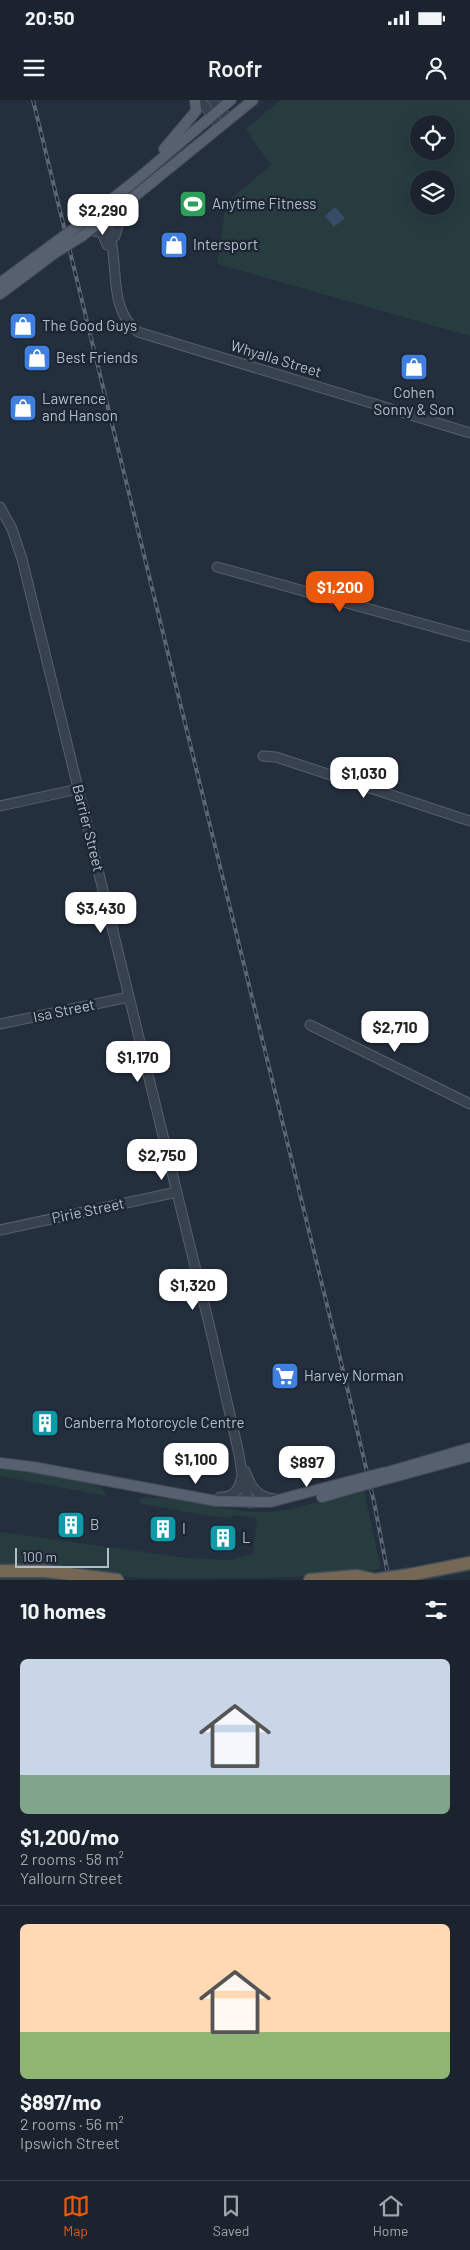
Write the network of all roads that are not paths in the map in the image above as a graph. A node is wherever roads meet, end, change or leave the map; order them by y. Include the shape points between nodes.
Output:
1 (196, 100) edge
2 (200, 100) edge
3 (212, 100) edge
4 (231, 100) edge
5 (253, 100) edge
6 (216, 113) junction
7 (224, 122) junction
8 (135, 181) junction
9 (130, 200) junction
10 (102, 214) junction
11 (86, 232) junction
12 (115, 236) junction
13 (54, 249) junction
14 (114, 251) junction
15 (115, 272) junction
16 (0, 283) edge
17 (0, 294) edge
18 (470, 433) edge
19 (0, 507) edge
20 (217, 566) dead end
21 (470, 638) edge
22 (262, 756) dead end
23 (78, 789) junction
24 (0, 806) edge
25 (470, 821) edge
26 (129, 997) junction
27 (0, 1024) edge
28 (310, 1025) dead end
29 (470, 1104) edge
30 (177, 1192) junction
31 (0, 1230) edge
32 (470, 1448) edge
33 (239, 1454) junction
34 (470, 1456) edge
35 (0, 1457) edge
36 (0, 1463) edge
37 (33, 1467) junction
38 (242, 1474) junction
39 (389, 1475) junction
40 (352, 1485) junction
41 (291, 1498) junction
42 (203, 1499) junction
43 (216, 1501) junction
44 (250, 1503) junction
45 (265, 1508) junction
46 (470, 1564) edge
47 (0, 1571) edge
48 (117, 1580) edge
49 (310, 1580) edge
50 (374, 1580) edge

1 - 8 main road via 196,111 190,120
2 - 6 street
3 - 6 street
4 - 6 main road
5 - 7 main road
6 - 7 street
6 - 8 main road
7 - 9 main road
8 - 10 main road
9 - 10 main road
9 - 12 street, Whyalla Street via 121,214
10 - 11 main road
10 - 12 street, Whyalla Street via 114,226
10 - 13 main road, bridge via 79,225
10 - 14 street, Whyalla Street
11 - 13 main road, bridge
11 - 15 street, Whyalla Street via 99,232 104,236
12 - 14 street, Whyalla Street
13 - 16 main road
13 - 17 main road
14 - 15 street, Whyalla Street
15 - 18 street, Whyalla Street via 121,311 138,332
19 - 23 street, Barrier Street via 22,559
20 - 21 street
22 - 25 street via 276,757
23 - 24 street
23 - 26 street, Barrier Street
26 - 27 street, Isa Street
26 - 30 street, Barrier Street
28 - 29 street
30 - 31 street, Pirie Street
30 - 33 street, Barrier Street
32 - 39 main road
33 - 38 street, Barrier Street
33 - 41 street via 256,1493 271,1499
34 - 39 main road
35 - 37 main road
36 - 37 main road
37 - 42 main road
38 - 42 street via 239,1488 231,1496
38 - 44 street, Barrier Street
39 - 40 main road, bridge
40 - 41 main road
40 - 45 main road via 292,1504
41 - 44 main road
42 - 43 main road
43 - 44 main road
43 - 45 main road via 239,1507
44 - 45 main road
46 - 50 highway, bridge
47 - 48 highway via 45,1571
49 - 50 highway via 357,1576

